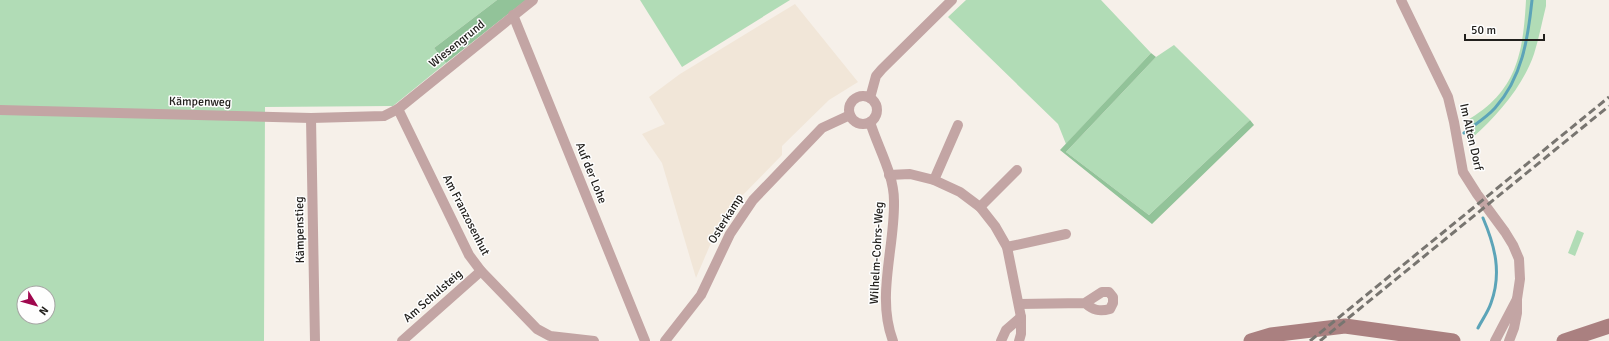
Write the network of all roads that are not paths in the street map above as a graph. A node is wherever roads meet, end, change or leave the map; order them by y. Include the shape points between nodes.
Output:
1 (533, 0) edge
2 (952, 0) edge
3 (1400, 0) edge
4 (513, 15) junction
5 (870, 98) junction
6 (398, 109) junction
7 (0, 110) edge
8 (850, 115) junction
9 (311, 118) junction
10 (870, 122) junction
11 (958, 125) dead end
12 (1017, 170) dead end
13 (890, 175) junction
14 (934, 180) junction
15 (980, 207) junction
16 (1066, 234) dead end
17 (1007, 247) junction
18 (481, 271) junction
19 (1517, 299) junction
20 (1085, 303) dead end
21 (1019, 304) junction
22 (1021, 317) junction
23 (1609, 326) edge
24 (315, 341) edge
25 (402, 341) edge
26 (594, 341) edge
27 (645, 341) edge
28 (665, 341) edge
29 (893, 341) edge
30 (1001, 341) edge
31 (1019, 341) edge
32 (1251, 341) edge
33 (1453, 341) edge
34 (1495, 341) edge
35 (1510, 341) edge
36 (1564, 341) edge

1 - 4 street, Wiesengrund
2 - 5 street via 876,76
3 - 19 street, Im Alten Dorf via 1448,97 1463,172 1516,252 1520,267
4 - 6 street, Wiesengrund
4 - 27 street, Auf der Lohe
5 - 8 street via 862,96 854,99 850,106
5 - 10 street via 875,102 877,113
6 - 9 street, Kämpenweg via 384,116
6 - 18 street, Am Franzosenhut via 469,255
7 - 9 street, Kämpenweg
8 - 10 street via 858,123
8 - 28 street, Osterkamp via 822,128 752,200 730,234 701,295
9 - 24 street, Kämpenstieg
10 - 13 street, Wilhelm-Cohrs-Weg
11 - 14 street
12 - 15 street
13 - 14 street via 910,174
13 - 29 street, Wilhelm-Cohrs-Weg via 894,219 886,293 888,328
14 - 15 street via 960,192
15 - 17 street
16 - 17 street
17 - 21 street
18 - 25 street, Am Schulsteig
18 - 26 street, Am Franzosenhut via 537,329 550,336
19 - 34 street, Im Alten Dorf
19 - 35 street, Im Alten Dorf via 1517,314
20 - 21 street
21 - 22 street
22 - 30 street via 1006,330
22 - 31 street
23 - 36 street
32 - 33 street via 1270,335 1345,326

